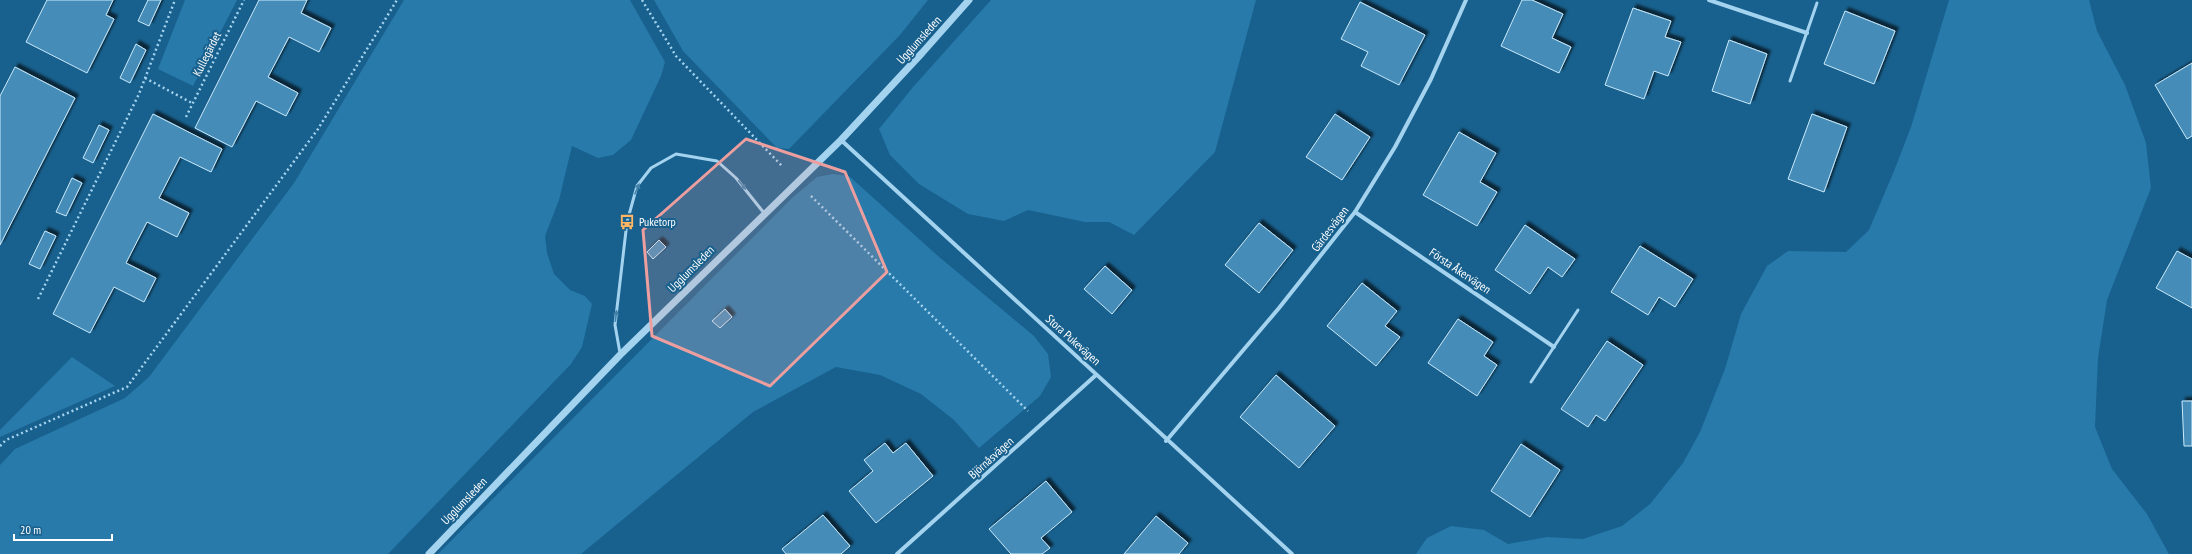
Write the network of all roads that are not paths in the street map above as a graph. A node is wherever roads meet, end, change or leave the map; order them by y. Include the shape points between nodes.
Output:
1 (969, 0) edge
2 (1466, 0) edge
3 (1709, 0) edge
4 (1817, 3) dead end
5 (1807, 33) junction
6 (1790, 81) dead end
7 (841, 140) junction
8 (1355, 212) junction
9 (764, 213) junction
10 (1578, 310) dead end
11 (1554, 347) junction
12 (620, 355) junction
13 (1096, 375) junction
14 (1531, 382) dead end
15 (1166, 441) junction
16 (429, 554) edge
17 (897, 554) edge
18 (1292, 554) edge

1 - 7 street, Ugglumsleden
2 - 8 street, Gärdesvägen via 1431,79 1395,147
3 - 5 street
4 - 5 lane
5 - 6 lane
7 - 9 street, Ugglumsleden
7 - 13 street, Stora Pukevägen
8 - 11 street, Första Åkervägen
8 - 15 street, Gärdesvägen via 1284,302
9 - 12 street, Ugglumsleden
12 -> 9 lane via 615,325 627,222 637,186 651,168 676,154 717,161 736,178
10 - 11 lane
11 - 14 lane
12 - 16 street, Ugglumsleden
13 - 15 street, Stora Pukevägen
13 - 17 street, Björnåsvägen
15 - 18 street, Stora Pukevägen

